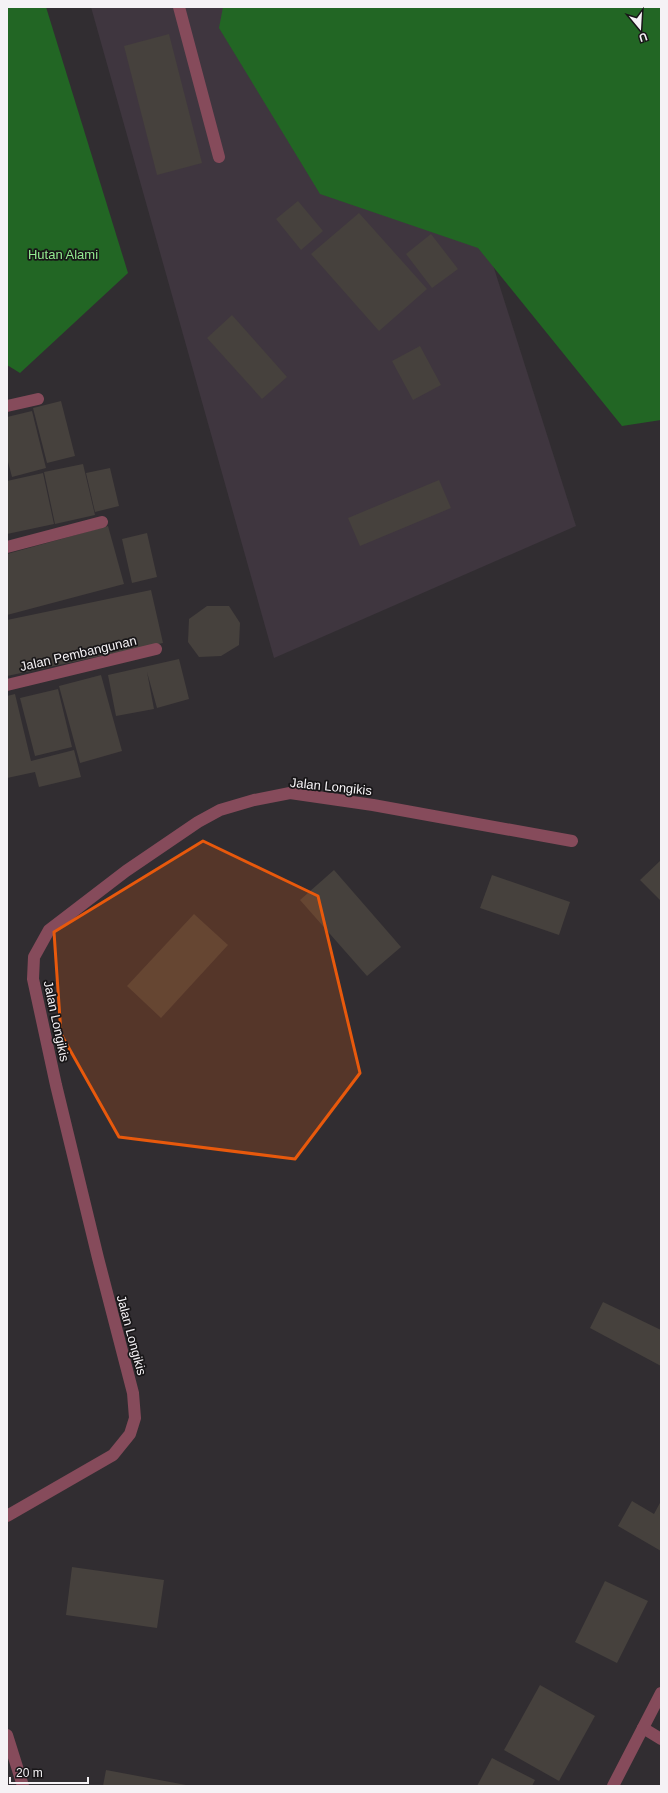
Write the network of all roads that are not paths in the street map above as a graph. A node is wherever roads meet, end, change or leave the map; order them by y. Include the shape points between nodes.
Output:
1 (179, 7) edge
2 (219, 157) dead end
3 (38, 398) dead end
4 (7, 406) edge
5 (102, 522) dead end
6 (7, 547) edge
7 (156, 649) dead end
8 (7, 685) edge
9 (572, 841) dead end
10 (7, 1516) edge
11 (661, 1693) edge
12 (643, 1728) junction
13 (7, 1735) edge
14 (661, 1739) edge
15 (23, 1786) edge
16 (613, 1786) edge

1 - 2 street
3 - 4 street
5 - 6 street
7 - 8 street, Jalan Pembangunan
9 - 10 street, Jalan Longikis via 290,793 220,810 198,822 126,871 49,930 34,957 33,978 63,1116 133,1393 135,1418 130,1434 113,1455
11 - 12 street
12 - 14 street
12 - 16 street
13 - 15 street

